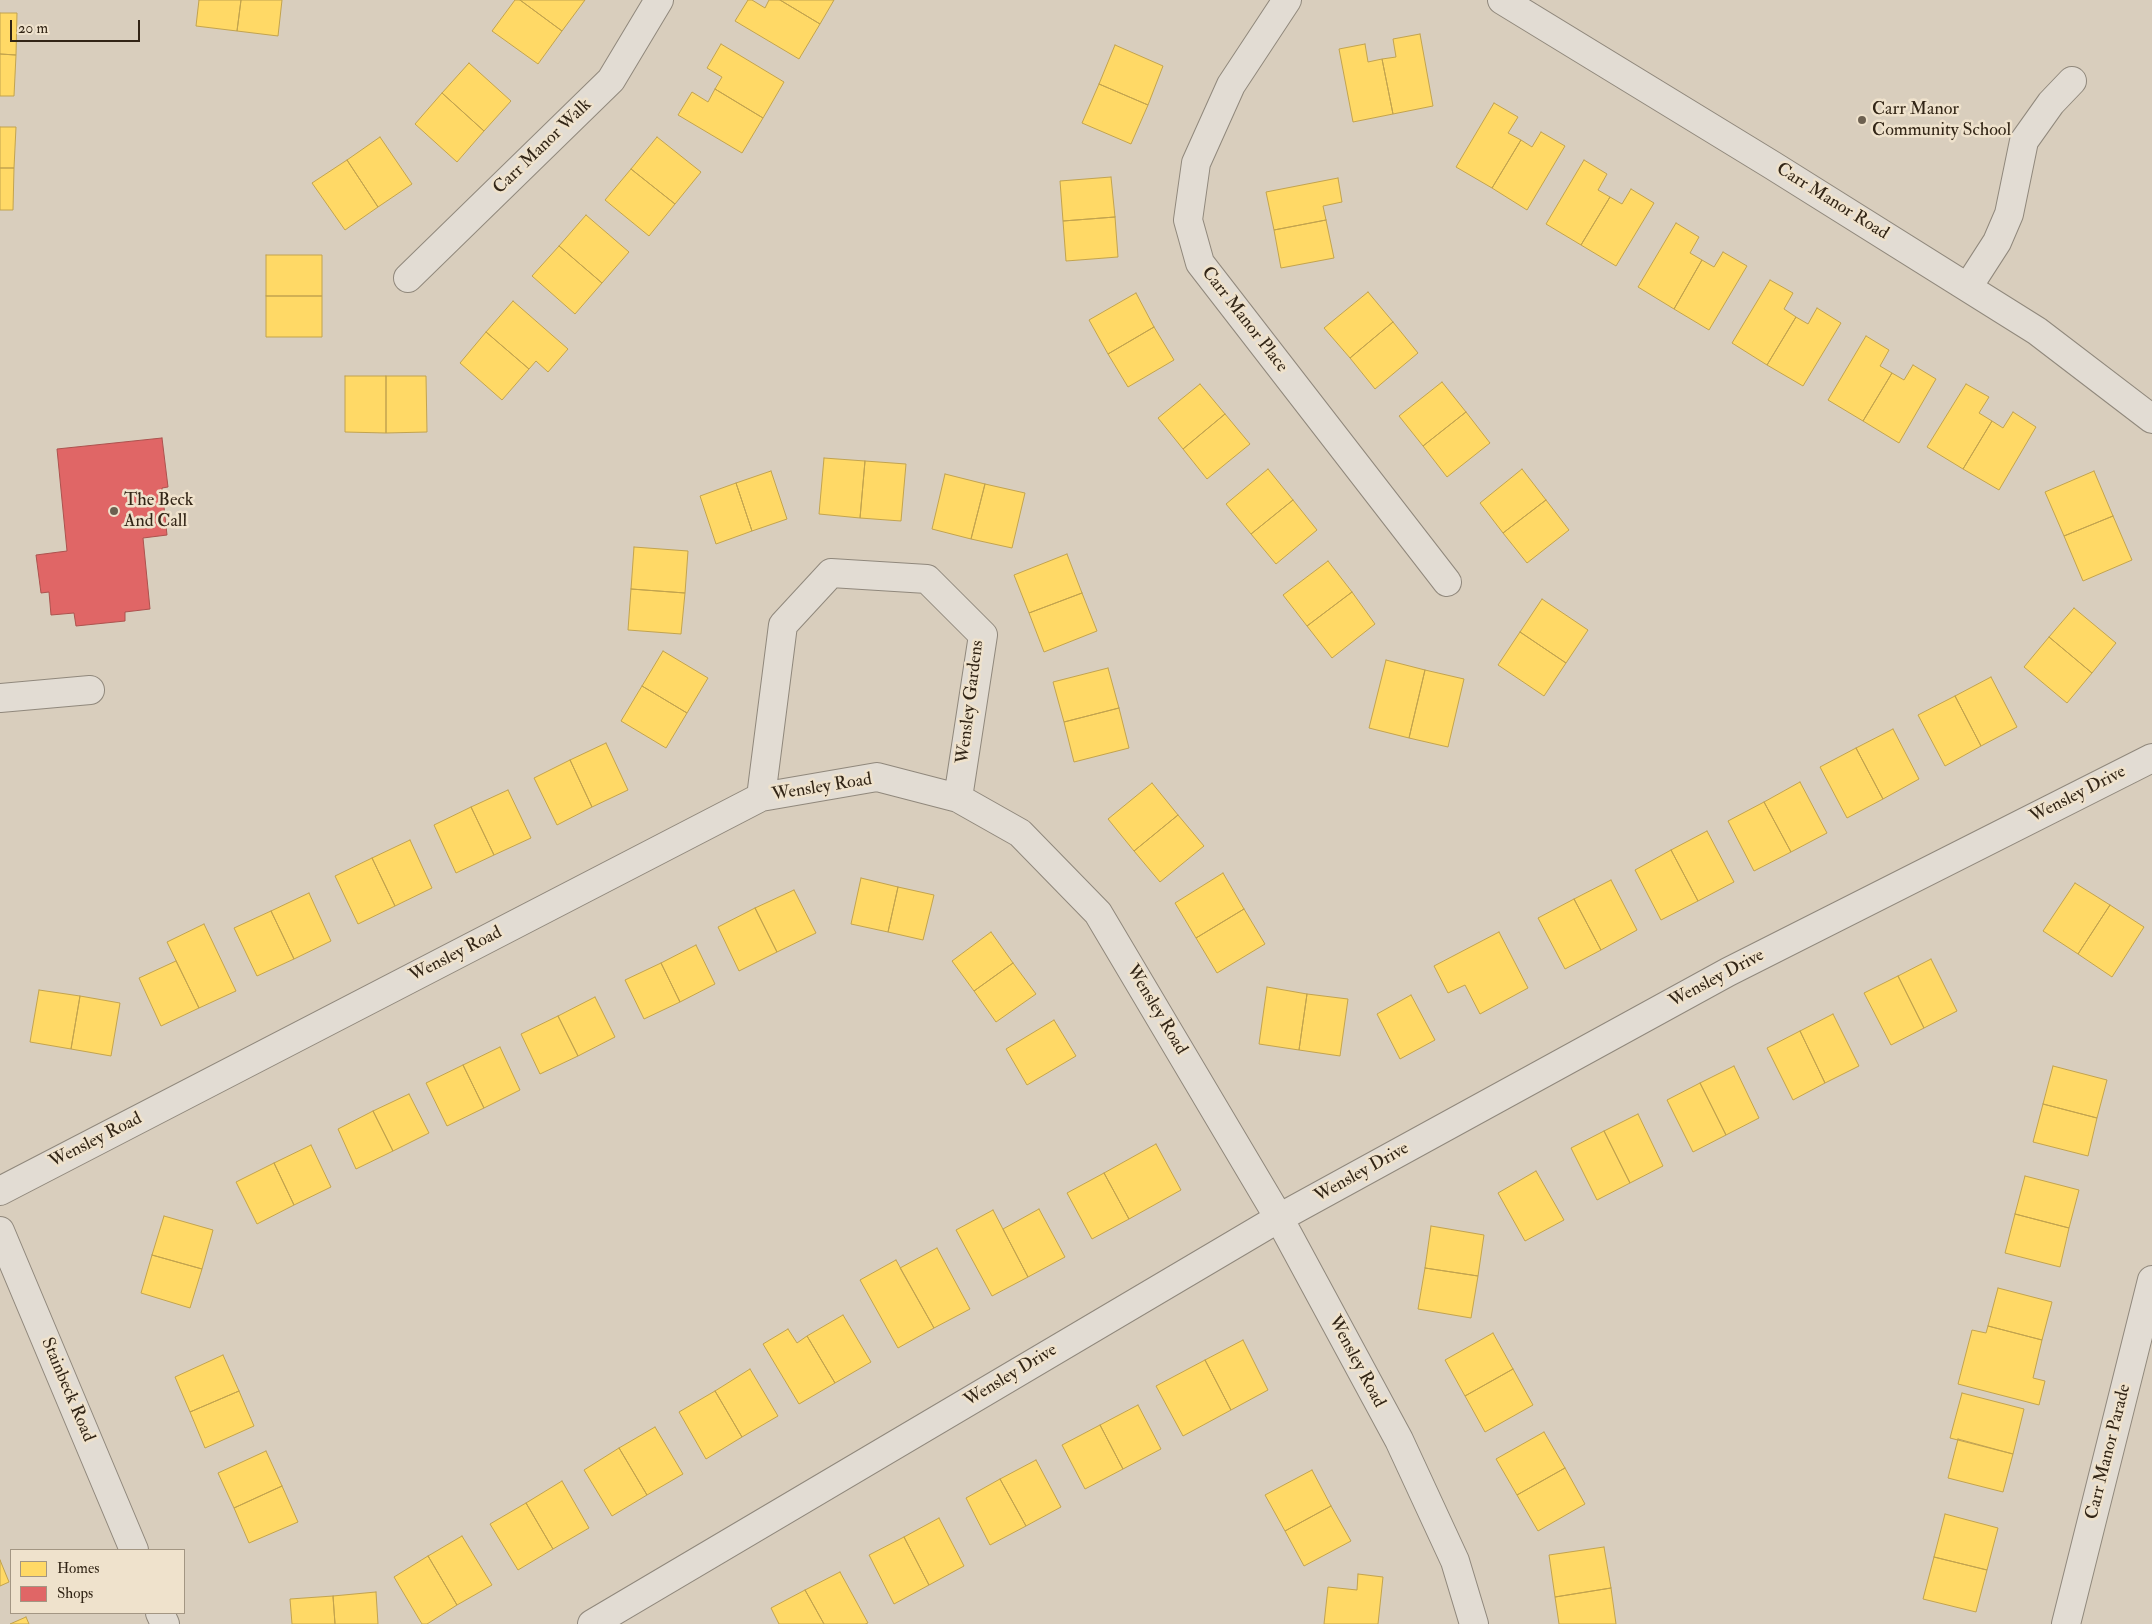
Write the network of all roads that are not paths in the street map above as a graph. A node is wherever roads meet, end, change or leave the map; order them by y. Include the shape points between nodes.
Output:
1 (659, 0) edge
2 (1286, 0) edge
3 (1502, 0) edge
4 (2072, 81) dead end
5 (408, 278) dead end
6 (1968, 287) junction
7 (2152, 419) edge
8 (1447, 582) dead end
9 (90, 690) dead end
10 (0, 698) edge
11 (2152, 758) edge
12 (761, 797) junction
13 (958, 798) junction
14 (0, 1191) edge
15 (1279, 1218) junction
16 (0, 1231) edge
17 (2152, 1280) edge
18 (134, 1549) edge
19 (592, 1624) edge
20 (1474, 1624) edge
21 (2066, 1624) edge

1 - 5 street, Carr Manor Walk via 612,80
2 - 8 street, Carr Manor Place via 1232,85 1196,163 1188,220 1200,263
3 - 6 street, Carr Manor Road
4 - 6 street via 2024,141 2009,214 1997,242
6 - 7 street, Carr Manor Road via 2037,331
9 - 10 street
11 - 15 street, Wensley Drive via 1728,972
12 - 13 street, Wensley Road via 877,777
12 - 13 street, Wensley Gardens via 783,625 831,573 927,579 983,635
12 - 14 street, Wensley Road
13 - 15 street, Wensley Road via 1020,834 1098,913
15 - 19 street, Wensley Drive
15 - 20 street, Wensley Road via 1399,1440 1455,1560
16 - 18 street, Stainbeck Road
17 - 21 street, Carr Manor Parade

